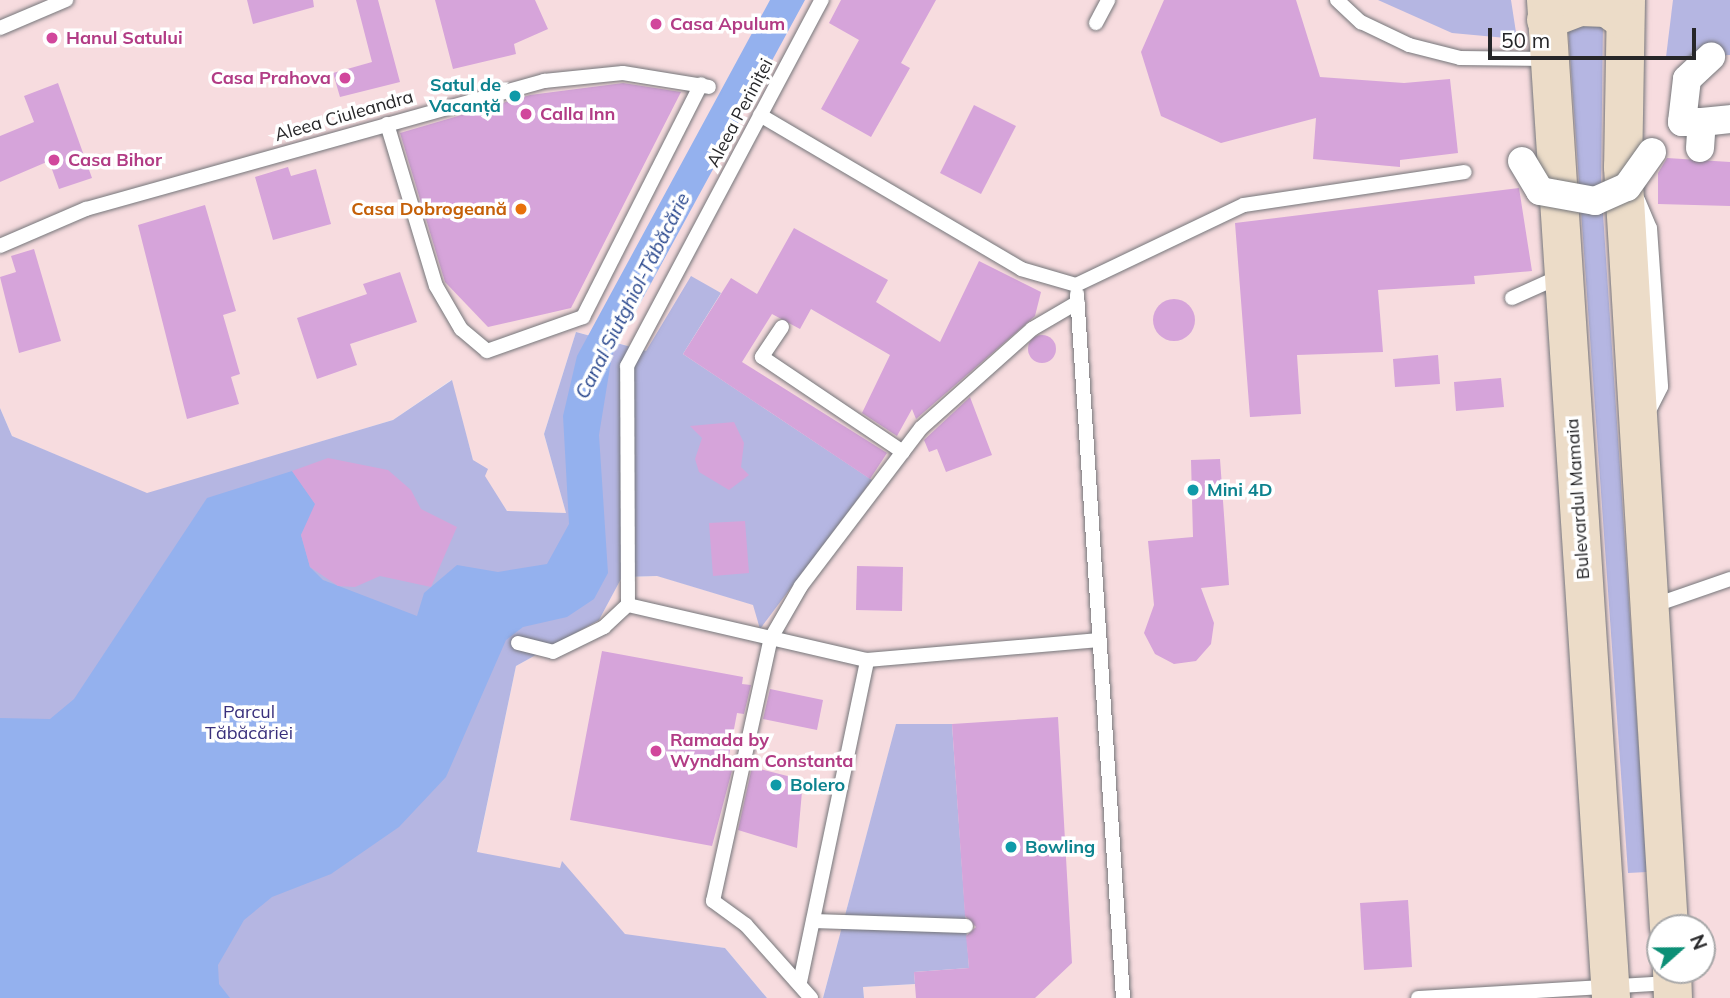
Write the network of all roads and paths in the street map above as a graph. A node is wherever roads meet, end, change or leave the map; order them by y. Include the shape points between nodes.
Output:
1 (66, 0) edge
2 (822, 0) edge
3 (1108, 0) edge
4 (1337, 0) edge
5 (1545, 7) edge
6 (1626, 11) edge
7 (1096, 23) dead end
8 (0, 28) edge
9 (1711, 57) dead end
10 (1548, 59) junction
11 (760, 116) junction
12 (1730, 119) edge
13 (387, 124) junction
14 (1637, 159) junction
15 (1522, 161) dead end
16 (1465, 172) dead end
17 (0, 246) edge
18 (1563, 275) junction
19 (1076, 285) junction
20 (1512, 298) dead end
21 (1077, 302) junction
22 (782, 327) dead end
23 (903, 452) junction
24 (1730, 579) edge
25 (628, 605) junction
26 (1651, 607) junction
27 (771, 638) junction
28 (1099, 640) junction
29 (518, 643) dead end
30 (867, 660) junction
31 (1668, 914) edge
32 (813, 921) junction
33 (966, 926) dead end
34 (800, 982) junction
35 (1672, 984) edge
36 (1611, 993) edge
37 (811, 998) edge
38 (1123, 998) edge
39 (1418, 998) edge

1 - 8 lane
2 - 11 lane, Aleea Periniței
3 - 7 lane
4 - 10 lane via 1361,22 1409,45 1460,58
5 - 6 main road
5 - 10 main road, Bulevardul Mamaia
6 - 14 main road
9 - 12 street via 1688,79 1682,121 1701,135
10 - 18 main road, Bulevardul Mamaia
11 - 19 lane via 1021,269
11 - 25 lane, Aleea Periniței via 627,366
13 - 13 lane, Aleea Ciuleandra via 544,81 623,72 705,85 583,317 487,351 461,329 436,286
13 - 17 lane, Aleea Ciuleandra via 86,209
14 - 15 street, bridge via 1627,187 1595,201 1540,191
14 - 26 main road via 1640,426
16 - 19 lane via 1244,205
18 - 20 lane
18 - 36 main road, Bulevardul Mamaia
19 - 21 lane
21 - 23 lane via 1032,329 921,428
21 - 28 lane
22 - 23 lane via 762,357
23 - 27 lane via 801,586
24 - 26 lane
25 - 27 lane
25 - 29 lane via 604,627 554,652
26 - 31 main road
27 - 30 lane
27 - 34 lane via 713,901
28 - 30 lane
28 - 38 lane
30 - 32 lane
32 - 33 lane
32 - 34 lane
34 - 37 lane
35 - 36 lane
36 - 39 lane

